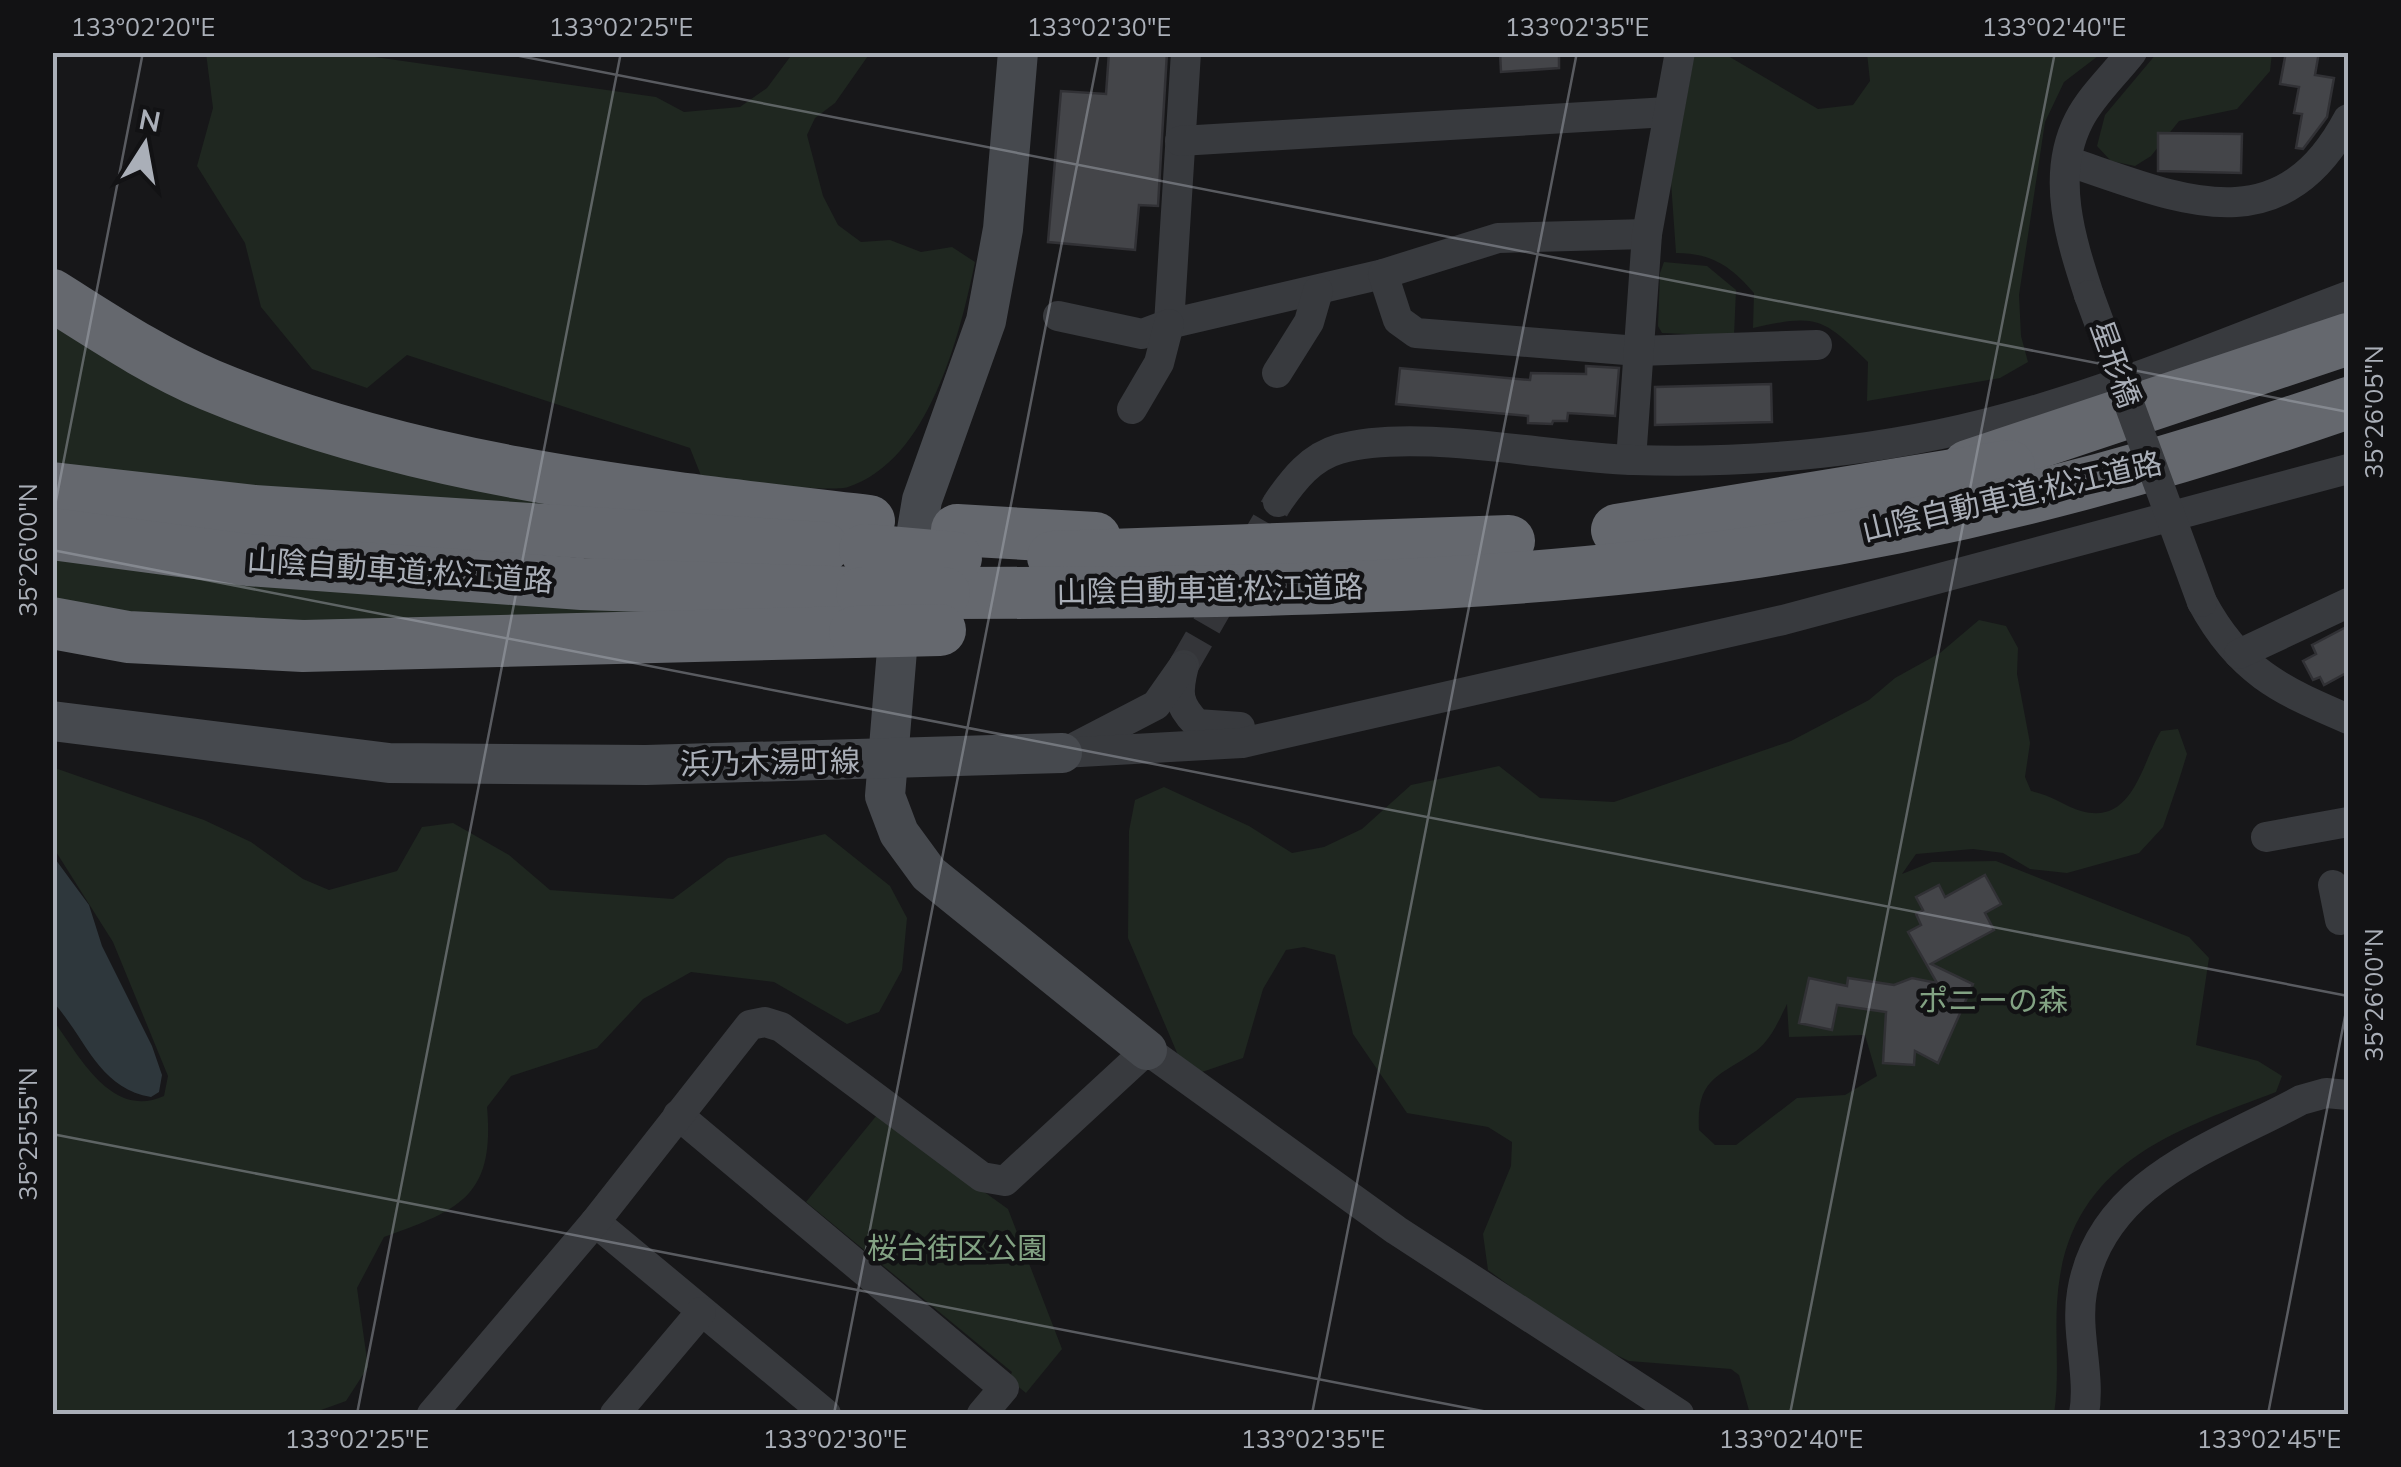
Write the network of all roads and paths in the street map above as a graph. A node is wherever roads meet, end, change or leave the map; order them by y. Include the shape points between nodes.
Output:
1 (1018, 52) edge
2 (1186, 52) edge
3 (1680, 52) edge
4 (2132, 52) edge
5 (1668, 112) junction
6 (2348, 119) edge
7 (1180, 142) junction
8 (2068, 161) junction
9 (1647, 234) junction
10 (1383, 274) junction
11 (1318, 291) junction
12 (52, 295) edge
13 (2348, 296) edge
14 (1058, 316) dead end
15 (1169, 324) junction
16 (2348, 339) edge
17 (1817, 344) dead end
18 (1638, 352) junction
19 (2348, 368) edge
20 (1277, 373) dead end
21 (2348, 403) edge
22 (1132, 409) dead end
23 (2348, 434) edge
24 (1632, 460) junction
25 (2348, 470) edge
26 (1910, 486) junction
27 (52, 488) edge
28 (2023, 498) junction
29 (1278, 502) tunnel mouth
30 (52, 534) edge
31 (862, 574) junction
32 (949, 578) junction
33 (2348, 604) edge
34 (52, 624) edge
35 (2239, 654) junction
36 (1363, 716) junction
37 (2348, 720) edge
38 (52, 721) edge
39 (1062, 753) junction
40 (887, 760) junction
41 (2348, 822) edge
42 (2266, 837) dead end
43 (1147, 1050) junction
44 (2348, 1095) edge
45 (678, 1114) junction
46 (596, 1222) junction
47 (701, 1312) junction
48 (1632, 1402) edge
49 (812, 1410) edge
50 (432, 1414) edge
51 (615, 1414) edge
52 (982, 1414) edge
53 (1679, 1414) edge
54 (2084, 1414) edge

1 - 40 main road, 浜乃木湯町線 via 1004,229 986,320 922,500
2 - 7 street
3 - 5 street
4 - 8 street, 星形橋 via 2079,120
5 - 7 street
5 - 9 street
6 - 8 street via 2313,172 2251,203 2180,198
7 - 15 street
8 - 35 street, 星形橋, bridge via 2070,235 2089,294 2202,602
9 - 10 street via 1498,238
9 - 18 street
10 - 11 street
10 - 18 street via 1398,320 1416,334
11 - 15 street
11 - 20 street via 1309,322
12 - 31 highway via 208,384 330,429 624,492
13 - 24 street via 2006,419 1896,442 1766,458
14 - 15 street via 1142,334
15 - 22 street via 1160,363
16 - 26 highway
17 - 18 street
18 - 24 street
19 - 26 highway, 山陰自動車道;松江道路 via 2263,399 2050,458
21 - 28 highway, 山陰自動車道;松江道路 via 2232,443
23 - 28 highway via 2123,498
24 - 29 street via 1400,443 1338,449 1299,471
25 - 36 street via 1783,620
26 - 32 highway, 山陰自動車道;松江道路 via 1668,525 1493,543 1180,556 1115,540
27 - 31 highway, 山陰自動車道;松江道路
28 - 32 highway, 山陰自動車道;松江道路 via 1567,588 1281,619
30 - 31 highway, 山陰自動車道;松江道路 via 288,563 582,584
31 - 32 highway
31 - 32 highway, bridge
31 - 34 highway via 304,646 128,637
33 - 35 street
35 - 37 street, 星形橋 via 2275,687
36 - 39 street via 1242,743
36 - 39 street via 1229,729 1197,724 1180,707 1184,666 1156,704
38 - 40 main road, 浜乃木湯町線 via 389,763
39 - 40 main road
40 - 43 main road via 888,813 930,874
41 - 42 street
43 - 45 street via 1005,1180 982,1178 781,1026 750,1025
43 - 48 street
44 - 54 street via 2314,1095 2286,1108 2147,1183 2106,1224 2081,1296
45 - 46 street
45 - 52 street via 1004,1388
46 - 47 street
46 - 50 street
47 - 49 street
47 - 51 street
48 - 53 street

